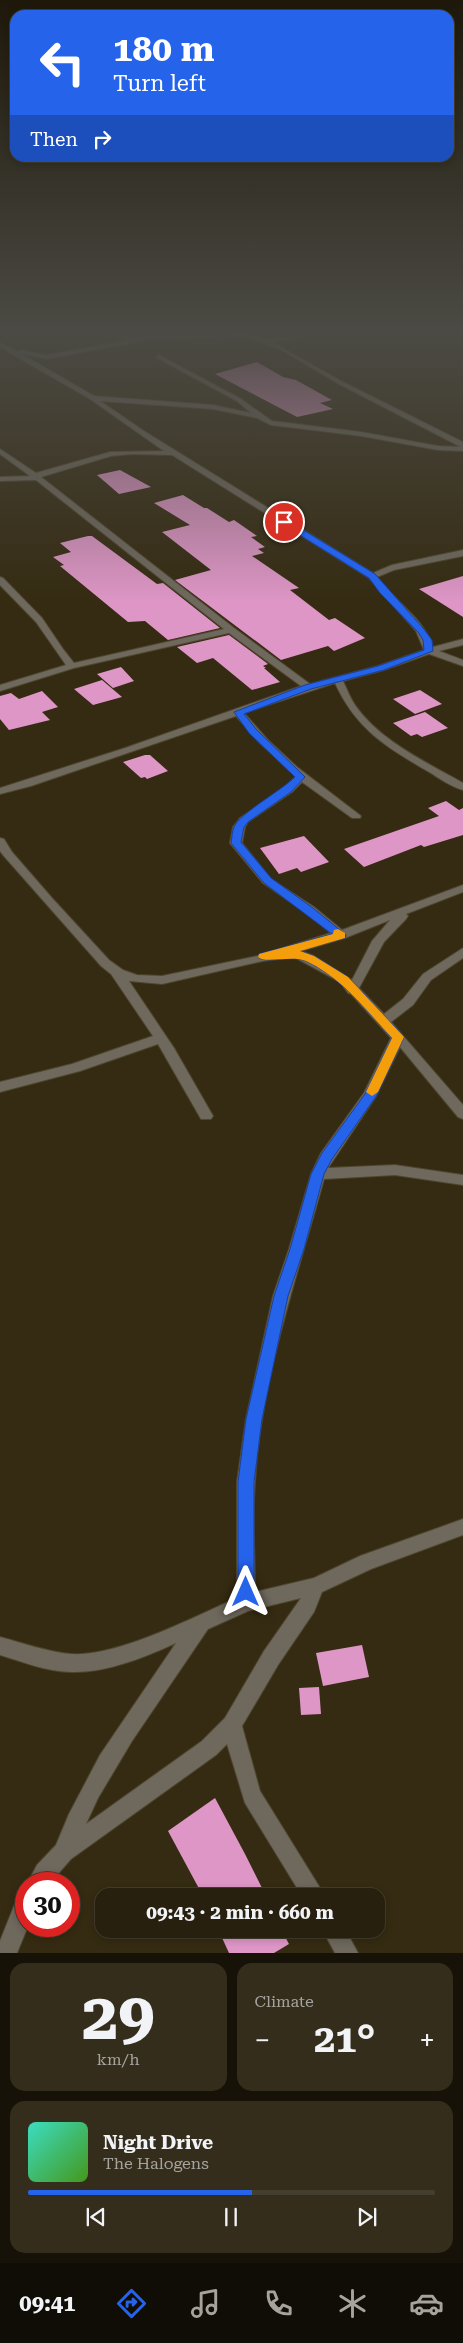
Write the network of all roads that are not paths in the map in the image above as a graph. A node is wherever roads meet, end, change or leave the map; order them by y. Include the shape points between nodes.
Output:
1 (126, 421) edge
2 (268, 421) edge
3 (416, 421) edge
4 (463, 445) edge
5 (463, 449) edge
6 (0, 451) edge
7 (174, 453) junction
8 (37, 477) junction
9 (0, 479) edge
10 (463, 553) edge
11 (372, 576) junction
12 (0, 580) edge
13 (231, 630) junction
14 (463, 642) edge
15 (429, 651) junction
16 (463, 663) edge
17 (72, 666) junction
18 (338, 680) junction
19 (308, 687) junction
20 (0, 688) edge
21 (238, 712) junction
22 (300, 777) junction
23 (463, 787) edge
24 (0, 791) edge
25 (356, 816) dead end
26 (0, 841) edge
27 (13, 860) junction
28 (0, 861) edge
29 (463, 888) edge
30 (416, 905) junction
31 (341, 935) junction
32 (463, 952) edge
33 (263, 957) junction
34 (116, 970) junction
35 (352, 990) junction
36 (383, 1022) junction
37 (398, 1037) junction
38 (160, 1040) junction
39 (0, 1087) edge
40 (463, 1114) edge
41 (206, 1116) dead end
42 (318, 1174) junction
43 (463, 1180) edge
44 (463, 1527) edge
45 (316, 1586) junction
46 (246, 1603) junction
47 (201, 1624) junction
48 (0, 1646) edge
49 (232, 1726) junction
50 (64, 1852) junction
51 (44, 1872) edge
52 (309, 1888) edge
53 (15, 1931) edge
54 (338, 1938) edge
55 (6, 1953) edge
56 (347, 1953) edge

1 - 7 street
2 - 5 street via 438,448
3 - 4 street
6 - 8 street
7 - 8 street via 110,454
7 - 11 street
8 - 9 street
8 - 13 street
10 - 11 street via 392,568
11 - 15 street via 420,630
12 - 17 street via 39,620
13 - 17 street
13 - 19 street
14 - 15 street
15 - 16 street
15 - 18 street
17 - 20 street
18 - 19 street
18 - 23 street via 352,707 371,727
19 - 21 street
21 - 22 street
21 - 24 street
22 - 25 street
22 - 31 street via 288,790 244,820 236,843 267,881
26 - 27 street
27 - 28 street
27 - 34 street via 105,963
29 - 30 street
30 - 31 street
30 - 35 street via 380,936
31 - 33 street
32 - 36 street via 427,977 408,1002
33 - 34 street via 162,980 136,979
33 - 35 street via 294,953 310,958 344,979
34 - 38 street
35 - 36 street
36 - 37 street
37 - 40 street
37 - 42 street via 370,1095 326,1157
38 - 39 street via 74,1068
38 - 41 street
42 - 43 street via 395,1170
42 - 46 street via 281,1296 254,1419 246,1482
44 - 45 street via 366,1562
45 - 46 street
45 - 49 street via 307,1606 271,1658
46 - 47 street
47 - 48 street via 99,1661 71,1663
47 - 50 street via 119,1743 74,1823
49 - 50 street via 209,1748
49 - 52 street via 252,1796
50 - 51 street
53 - 55 street
54 - 56 street

